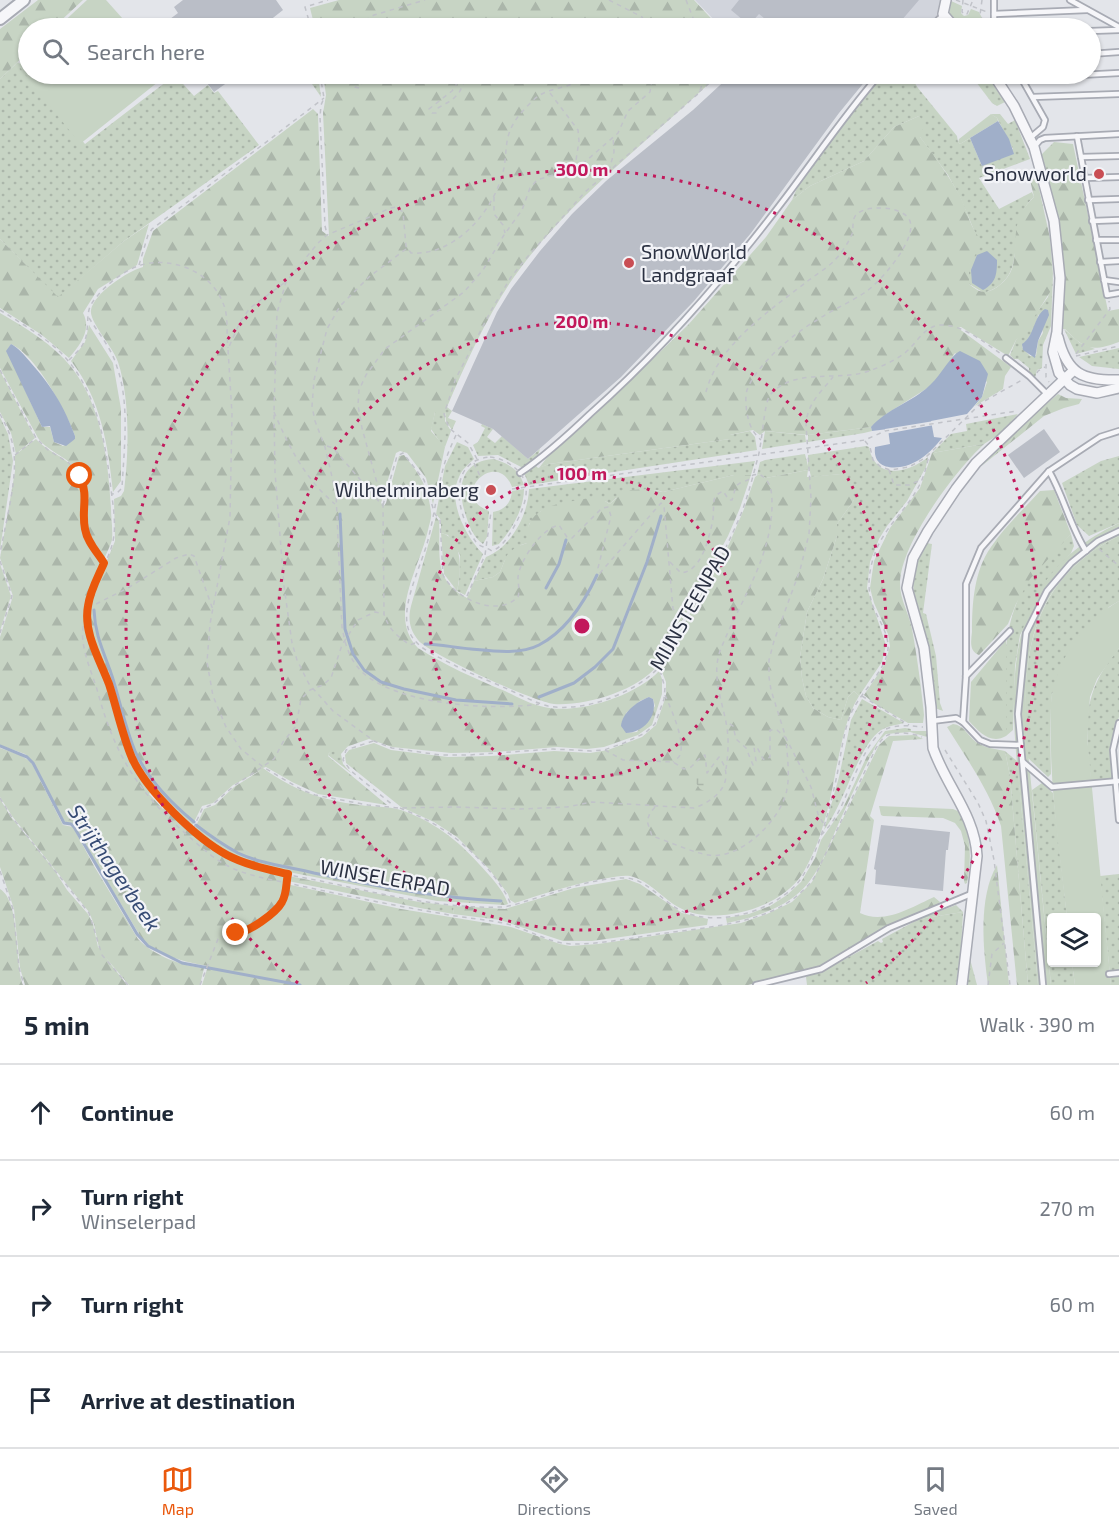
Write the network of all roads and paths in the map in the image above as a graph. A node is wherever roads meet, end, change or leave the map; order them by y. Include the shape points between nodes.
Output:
1 (24, 0) edge
2 (328, 0) edge
3 (425, 0) edge
4 (609, 0) edge
5 (686, 0) edge
6 (946, 0) edge
7 (956, 0) edge
8 (973, 0) edge
9 (982, 0) edge
10 (994, 0) edge
11 (1070, 0) edge
12 (963, 1) edge
13 (405, 2) dead end
14 (405, 6) junction
15 (971, 6) junction
16 (981, 10) junction
17 (1087, 10) junction
18 (992, 14) junction
19 (1, 16) edge
20 (944, 16) joint
21 (987, 16) dead end
22 (308, 18) edge
23 (369, 18) edge
24 (643, 18) edge
25 (693, 18) edge
26 (939, 18) edge
27 (981, 18) edge
28 (993, 18) edge
29 (1119, 28) edge
30 (1101, 30) edge
31 (1119, 52) edge
32 (1101, 53) edge
33 (1119, 73) edge
34 (1101, 74) edge
35 (322, 84) edge
36 (456, 84) edge
37 (463, 84) edge
38 (573, 84) edge
39 (651, 84) edge
40 (702, 84) edge
41 (709, 84) edge
42 (871, 84) edge
43 (1000, 84) edge
44 (1026, 84) edge
45 (549, 92) junction
46 (699, 93) junction
47 (1119, 94) edge
48 (1034, 97) junction
49 (324, 98) junction
50 (1119, 134) edge
51 (613, 136) junction
52 (1077, 136) junction
53 (1032, 143) junction
54 (1119, 156) edge
55 (1081, 157) junction
56 (575, 167) junction
57 (608, 172) junction
58 (1119, 177) edge
59 (1084, 178) junction
60 (494, 196) junction
61 (1119, 199) edge
62 (1089, 200) junction
63 (1092, 220) junction
64 (1119, 220) edge
65 (327, 235) junction
66 (504, 235) junction
67 (1096, 240) junction
68 (1119, 240) edge
69 (407, 248) junction
70 (1100, 261) junction
71 (1119, 261) edge
72 (138, 266) junction
73 (1104, 280) junction
74 (286, 282) junction
75 (1119, 282) edge
76 (1119, 293) edge
77 (1110, 309) dead end
78 (0, 310) edge
79 (89, 318) junction
80 (1057, 332) junction
81 (1119, 346) edge
82 (228, 349) junction
83 (1006, 358) joint
84 (69, 361) junction
85 (1044, 368) dead end
86 (0, 370) edge
87 (1074, 370) junction
88 (1046, 373) dead end
89 (834, 376) junction
90 (1029, 376) junction
91 (1064, 379) junction
92 (1119, 380) edge
93 (1119, 388) edge
94 (706, 392) dead end
95 (1047, 394) junction
96 (1033, 408) junction
97 (274, 411) junction
98 (0, 414) edge
99 (964, 420) junction
100 (1119, 431) edge
101 (456, 435) junction
102 (36, 438) junction
103 (865, 440) junction
104 (762, 441) junction
105 (325, 447) junction
106 (807, 449) junction
107 (929, 454) junction
108 (14, 455) junction
109 (759, 455) junction
110 (477, 459) junction
111 (473, 462) junction
112 (889, 470) junction
113 (1050, 471) junction
114 (520, 473) junction
115 (753, 475) junction
116 (480, 476) dead end
117 (921, 480) junction
118 (527, 487) junction
119 (512, 489) dead end
120 (111, 495) junction
121 (336, 505) junction
122 (382, 505) junction
123 (491, 512) dead end
124 (435, 514) junction
125 (1119, 531) edge
126 (1094, 544) junction
127 (487, 548) junction
128 (1086, 551) junction
129 (0, 554) edge
130 (0, 561) edge
131 (669, 562) junction
132 (104, 563) junction
133 (1119, 566) edge
134 (466, 597) junction
135 (692, 608) junction
136 (87, 609) junction
137 (213, 610) junction
138 (384, 614) junction
139 (87, 618) junction
140 (1010, 631) dead end
141 (0, 633) edge
142 (345, 640) junction
143 (416, 642) junction
144 (659, 667) junction
145 (966, 676) junction
146 (312, 689) junction
147 (664, 694) junction
148 (861, 696) junction
149 (541, 704) junction
150 (726, 722) junction
151 (963, 722) junction
152 (1119, 723) edge
153 (927, 724) junction
154 (910, 726) junction
155 (786, 738) junction
156 (932, 740) junction
157 (374, 741) junction
158 (1021, 745) junction
159 (604, 750) junction
160 (1023, 761) junction
161 (673, 762) junction
162 (263, 767) junction
163 (726, 770) junction
164 (1117, 781) edge
165 (0, 798) edge
166 (395, 807) junction
167 (656, 807) junction
168 (399, 808) junction
169 (1119, 820) edge
170 (824, 823) junction
171 (193, 829) junction
172 (820, 836) junction
173 (0, 871) edge
174 (288, 874) junction
175 (286, 883) junction
176 (971, 894) junction
177 (511, 905) junction
178 (1119, 973) edge
179 (1109, 974) dead end
180 (24, 985) edge
181 (128, 985) edge
182 (200, 985) edge
183 (756, 985) edge
184 (962, 985) edge
185 (988, 985) edge
186 (1010, 985) edge
187 (1043, 985) edge

1 - 19 street
2 - 22 path via 305,7
3 - 14 path
4 - 24 path
5 - 25 path
6 - 20 street
7 - 12 path
8 - 15 path
9 - 16 path
10 - 18 lane
11 - 17 lane
12 - 15 path
12 - 15 path via 964,15
13 - 14 path
14 - 23 path
15 - 16 path
16 - 18 path
16 - 27 path
17 - 18 lane
17 - 29 lane
18 - 21 path
18 - 28 lane
20 - 26 lane
29 - 30 lane
31 - 32 lane
33 - 34 lane
35 - 49 path
36 - 37 path via 432,105 432,113 456,97
38 - 45 path
39 - 51 path via 650,92 628,111
40 - 46 path
41 - 46 path
42 - 114 lane via 736,262 686,319 606,400
43 - 53 street
44 - 48 lane
45 - 56 path via 579,132
45 - 60 path via 529,105 512,127 505,144 505,166
46 - 57 path
47 - 48 lane
48 - 53 lane via 1045,123
49 - 65 path via 320,117
49 - 72 path via 152,229
50 - 52 lane
51 - 56 path
51 - 57 path via 614,152
52 - 53 lane
52 - 55 lane
53 - 80 street via 1054,221 1060,278
54 - 55 lane
55 - 59 lane
56 - 66 path via 533,183 522,210
57 - 101 path via 528,255 492,309 456,378 444,414
58 - 59 lane
59 - 62 lane
60 - 66 path via 494,214 505,229
60 - 69 path via 480,219 455,239 423,252 413,253
61 - 62 lane
62 - 63 lane
63 - 64 lane
63 - 67 lane
65 - 69 path via 396,207 405,218
65 - 74 path
66 - 122 path via 464,292 385,349 366,375 358,405
67 - 68 lane
67 - 70 lane
69 - 105 path via 351,293 327,329 314,380 312,406
70 - 71 lane
70 - 73 lane
72 - 79 path via 101,292 90,305
72 - 82 path via 183,267 208,281 224,307
73 - 75 lane
73 - 76 lane via 1107,295
74 - 82 path via 250,308
74 - 97 path via 277,313
77 - 81 path via 1074,357
78 - 84 path, WINSELERPAD via 47,341
79 - 84 path via 84,342
79 - 120 path via 118,368 124,400 122,488
80 - 87 street via 1061,351
80 - 91 street via 1053,352
82 - 137 path via 231,516
83 - 89 path via 960,329 940,326 926,330 910,349 889,362 865,373
83 - 90 lane
84 - 120 path, WINSELERPAD via 83,382 101,427
85 - 88 path
86 - 102 path
87 - 91 street
87 - 92 street via 1089,379
89 - 104 path, MIJNSTEENPAD via 798,379 776,389 766,400
89 - 106 path via 809,405
90 - 95 lane
90 - 99 path via 981,403
91 - 93 street via 1077,389 1097,393
91 - 95 street
94 - 104 path via 717,365 751,327 835,260 852,235 858,213 878,209 904,214 911,226 906,243 876,284 791,338 754,378 747,390 746,405 753,433
95 - 96 street
96 - 99 path
96 - 153 street via 976,463 913,558 907,588 924,648
97 - 121 path via 297,461
97 - 146 path via 275,472 288,624 297,660
98 - 108 path via 10,433
99 - 103 path via 885,431
99 - 107 path
100 - 113 lane via 1100,437
101 - 110 path via 468,443
101 - 124 path via 443,468
102 - 108 path
102 - 132 path via 78,472 86,494 86,534
103 - 106 path
103 - 112 path via 875,463
104 - 109 path, MIJNSTEENPAD
105 - 121 path
105 - 122 path via 333,448
106 - 109 path
106 - 155 path via 809,534 769,660 771,690
107 - 112 path via 919,463
107 - 117 path
108 - 129 path
109 - 115 path, MIJNSTEENPAD
109 - 118 path
110 - 111 path
110 - 114 path via 500,459
111 - 116 path
111 - 127 path via 459,482 459,501 476,543
112 - 117 path via 894,485
113 - 128 lane via 1074,532
113 - 145 lane via 981,548 966,584
114 - 118 path
115 - 131 path via 736,486 732,500 723,491 714,500 712,524 693,568 678,573
115 - 135 path, MIJNSTEENPAD via 731,536
115 - 150 path via 766,478 771,488 772,520 760,566 717,663 717,683
117 - 148 path via 885,533 872,562 869,592 888,651
118 - 119 path
118 - 127 path via 522,511 507,538 495,550
120 - 132 path, WINSELERPAD via 114,537
121 - 142 path
122 - 124 path via 397,456 403,453 426,484
122 - 138 path
123 - 127 path
124 - 134 path via 440,520 443,575
124 - 143 path via 408,610 408,626
125 - 126 lane
126 - 128 lane
126 - 133 path
127 - 134 path
128 - 158 lane via 1047,591 1026,633 1018,714
130 - 141 path via 12,596
131 - 134 path via 662,503 599,573 611,516 610,509 605,507 572,538 558,525 538,538 520,572 520,594 512,603 489,606
131 - 135 path via 673,609 678,613
132 - 136 path, WINSELERPAD
135 - 144 path, MIJNSTEENPAD
136 - 137 path via 189,554 194,556
136 - 139 path, WINSELERPAD
137 - 162 path via 207,662 213,696 233,738
138 - 142 path via 375,612 360,619
138 - 143 path, MIJNSTEENPAD via 393,632 410,645
139 - 171 path, WINSELERPAD via 132,758 160,798
139 - 175 path via 83,630 88,660 111,731 134,779 161,810 216,859
140 - 145 lane
142 - 146 path via 331,678
142 - 149 path via 361,670 391,689 460,704 502,708
143 - 149 path, MIJNSTEENPAD via 485,681
144 - 147 path
144 - 149 path, MIJNSTEENPAD via 641,683 605,699 563,707
145 - 151 lane
146 - 157 path via 333,711
146 - 162 path via 301,699 293,730 274,759
147 - 159 path via 651,729
147 - 161 path via 674,714 681,748
148 - 154 path
148 - 170 path via 849,717
150 - 155 path via 733,726 736,739 746,748 753,765 754,747 763,759 770,757 770,730 777,730
150 - 163 path
151 - 153 lane via 956,718
151 - 158 lane via 980,740 990,744
152 - 164 lane via 1113,750
153 - 154 path, WINSELERPAD
153 - 156 street
154 - 172 path, WINSELERPAD via 885,730 874,739 839,811
155 - 167 path via 785,798 772,822 741,847 719,856 707,855 652,836 647,821
155 - 170 path
156 - 175 path via 909,734 883,738 808,886 780,908 745,920 573,944 506,923
156 - 176 street via 937,760 967,813 976,840
157 - 159 path via 392,748 440,754 501,754 553,748
157 - 166 path via 349,747 343,760
158 - 160 lane
159 - 161 path via 623,760
160 - 164 lane via 1052,787
160 - 187 lane
161 - 163 path via 684,770 705,755 708,773 719,757
162 - 166 path via 315,795
162 - 171 path via 202,809
163 - 167 path via 723,788 707,804 694,808
164 - 169 lane
165 - 181 path via 89,913 102,955
166 - 168 path
167 - 168 path via 592,802 520,809
168 - 177 path via 441,828 463,846 488,870
170 - 172 path
171 - 174 path, WINSELERPAD via 228,856
172 - 177 path, WINSELERPAD via 812,860 797,884 770,904 744,914 691,915 640,882 626,878 584,884
173 - 180 path via 13,909
174 - 175 path
174 - 177 path, WINSELERPAD via 440,903
175 - 182 path via 282,903 255,927 218,939
176 - 183 lane via 889,928 821,969
176 - 184 street
178 - 179 lane
185 - 186 path via 992,954 1004,943

